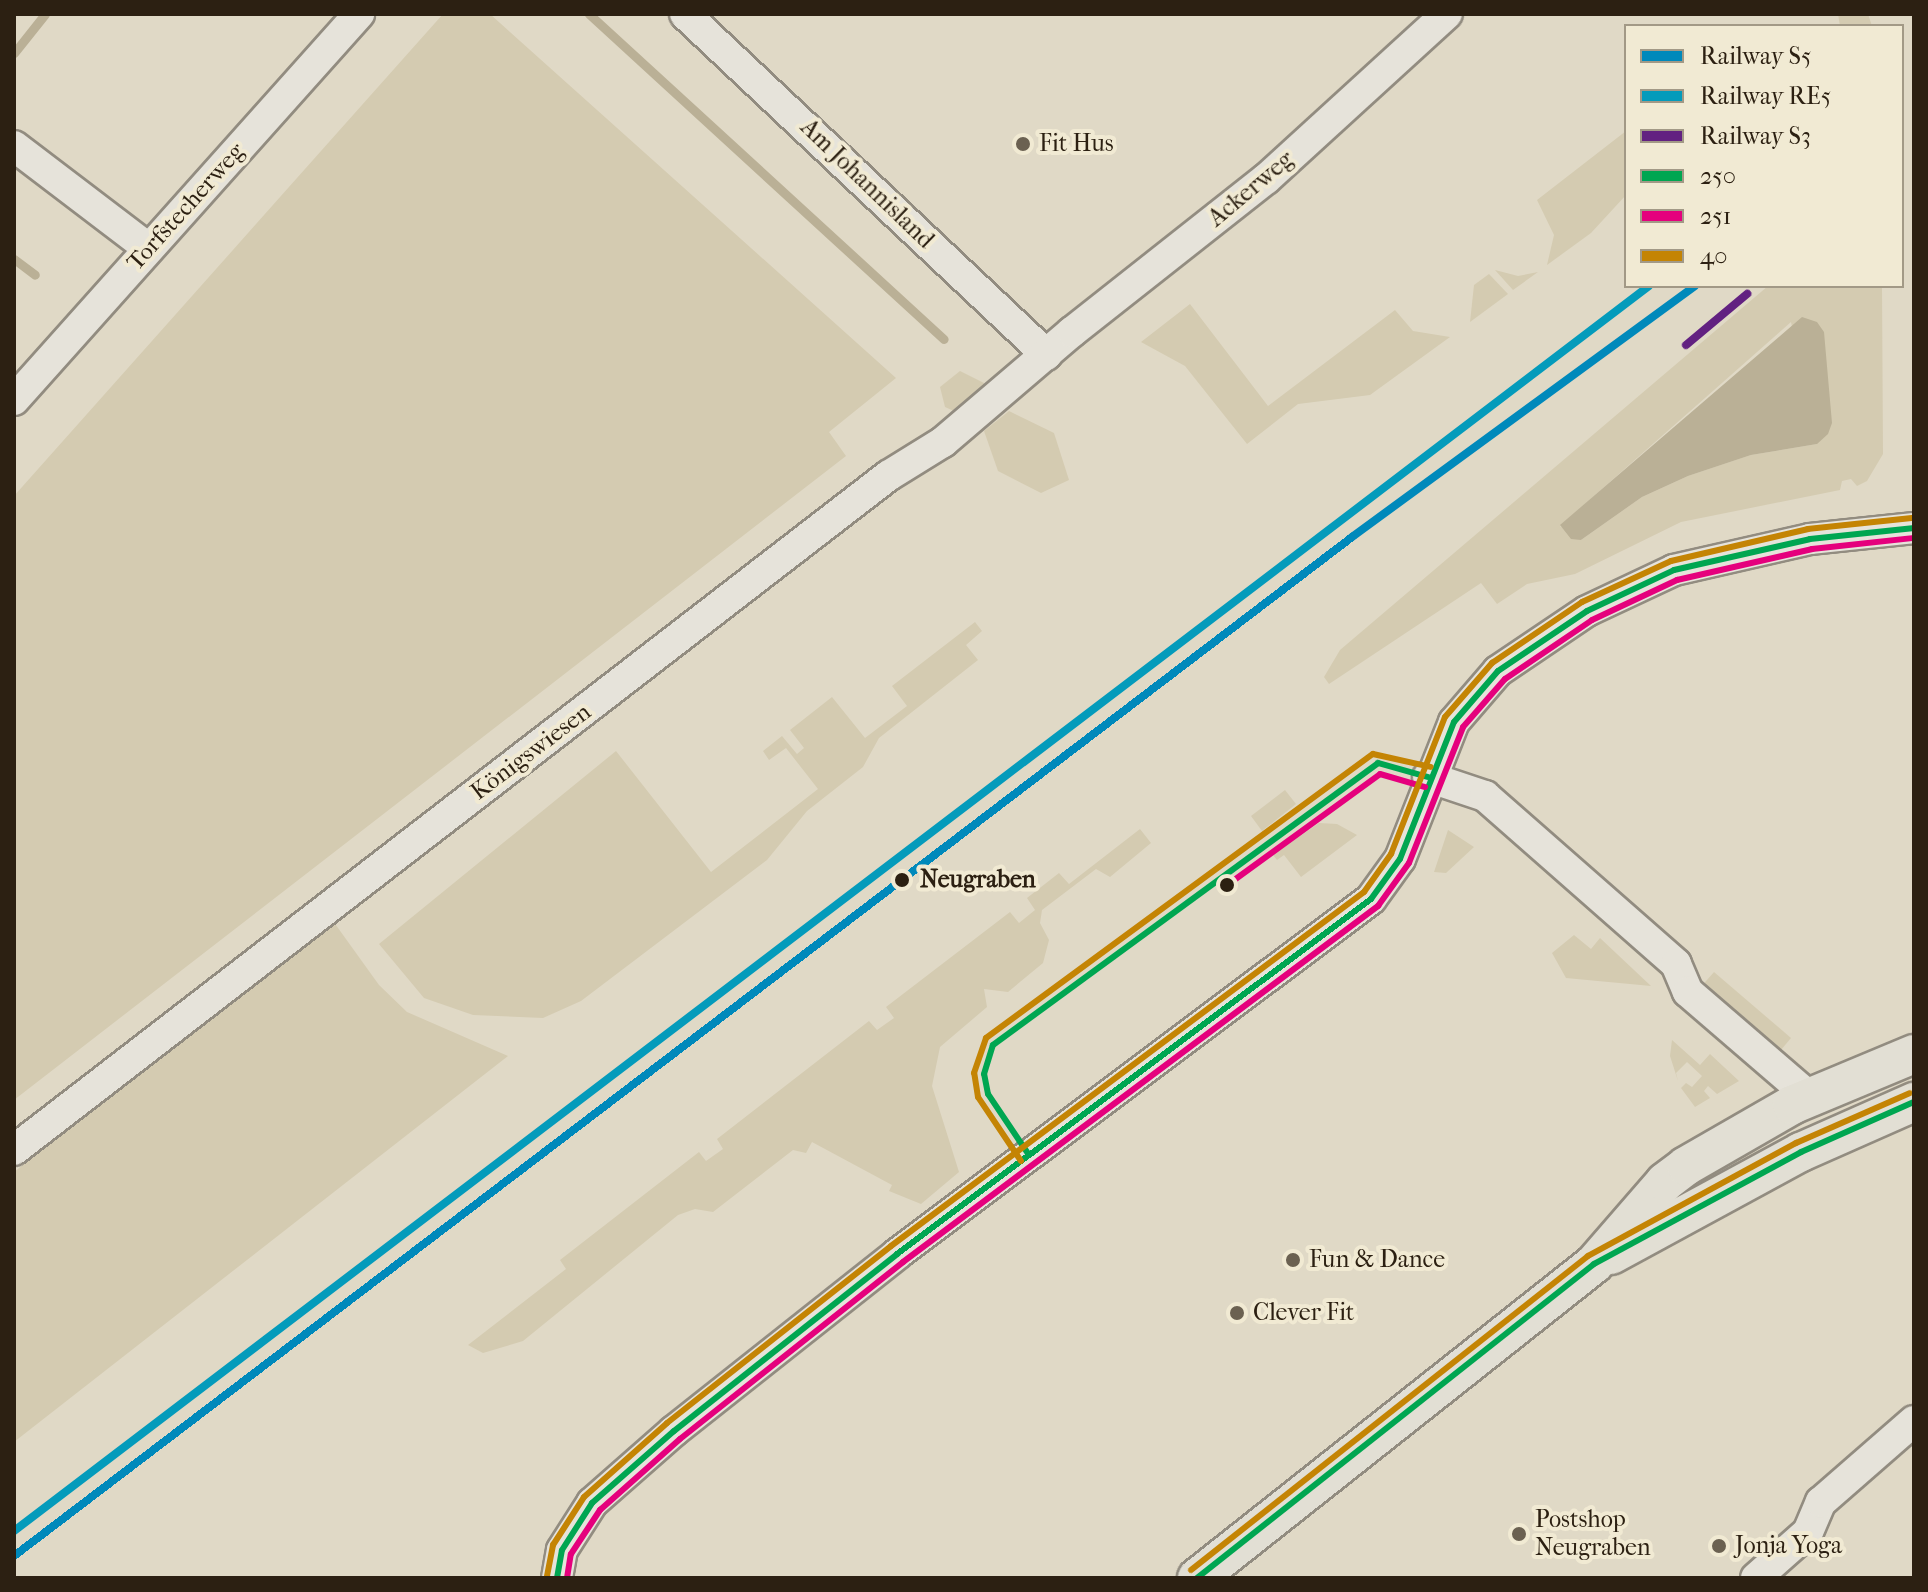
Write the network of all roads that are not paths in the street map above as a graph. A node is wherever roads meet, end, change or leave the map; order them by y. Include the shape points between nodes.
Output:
1 (359, 14) edge
2 (685, 14) edge
3 (1447, 14) edge
4 (14, 146) edge
5 (148, 248) junction
6 (1047, 355) junction
7 (14, 400) edge
8 (1914, 528) edge
9 (1428, 777) junction
10 (1914, 1054) edge
11 (1810, 1097) junction
12 (1914, 1102) edge
13 (14, 1150) edge
14 (1594, 1264) junction
15 (1914, 1421) edge
16 (557, 1578) edge
17 (1197, 1578) edge
18 (1756, 1578) edge

1 - 5 street, Torfstecherweg
2 - 6 street, Am Johannisland
3 - 6 street, Ackerweg via 1266,179
4 - 5 street
5 - 7 street, Torfstecherweg
6 - 13 street, Königswiesen via 929,453 888,476
8 - 9 street via 1749,550 1674,570 1614,595 1482,685 1454,722
9 - 11 street via 1485,796 1668,956 1688,992
9 - 16 street via 1400,859 1371,899 897,1254 674,1431 586,1510 562,1550
10 - 11 main road
11 - 14 main road via 1665,1182
12 - 14 main road via 1826,1139
14 - 17 main road
15 - 18 street via 1821,1502 1808,1532

